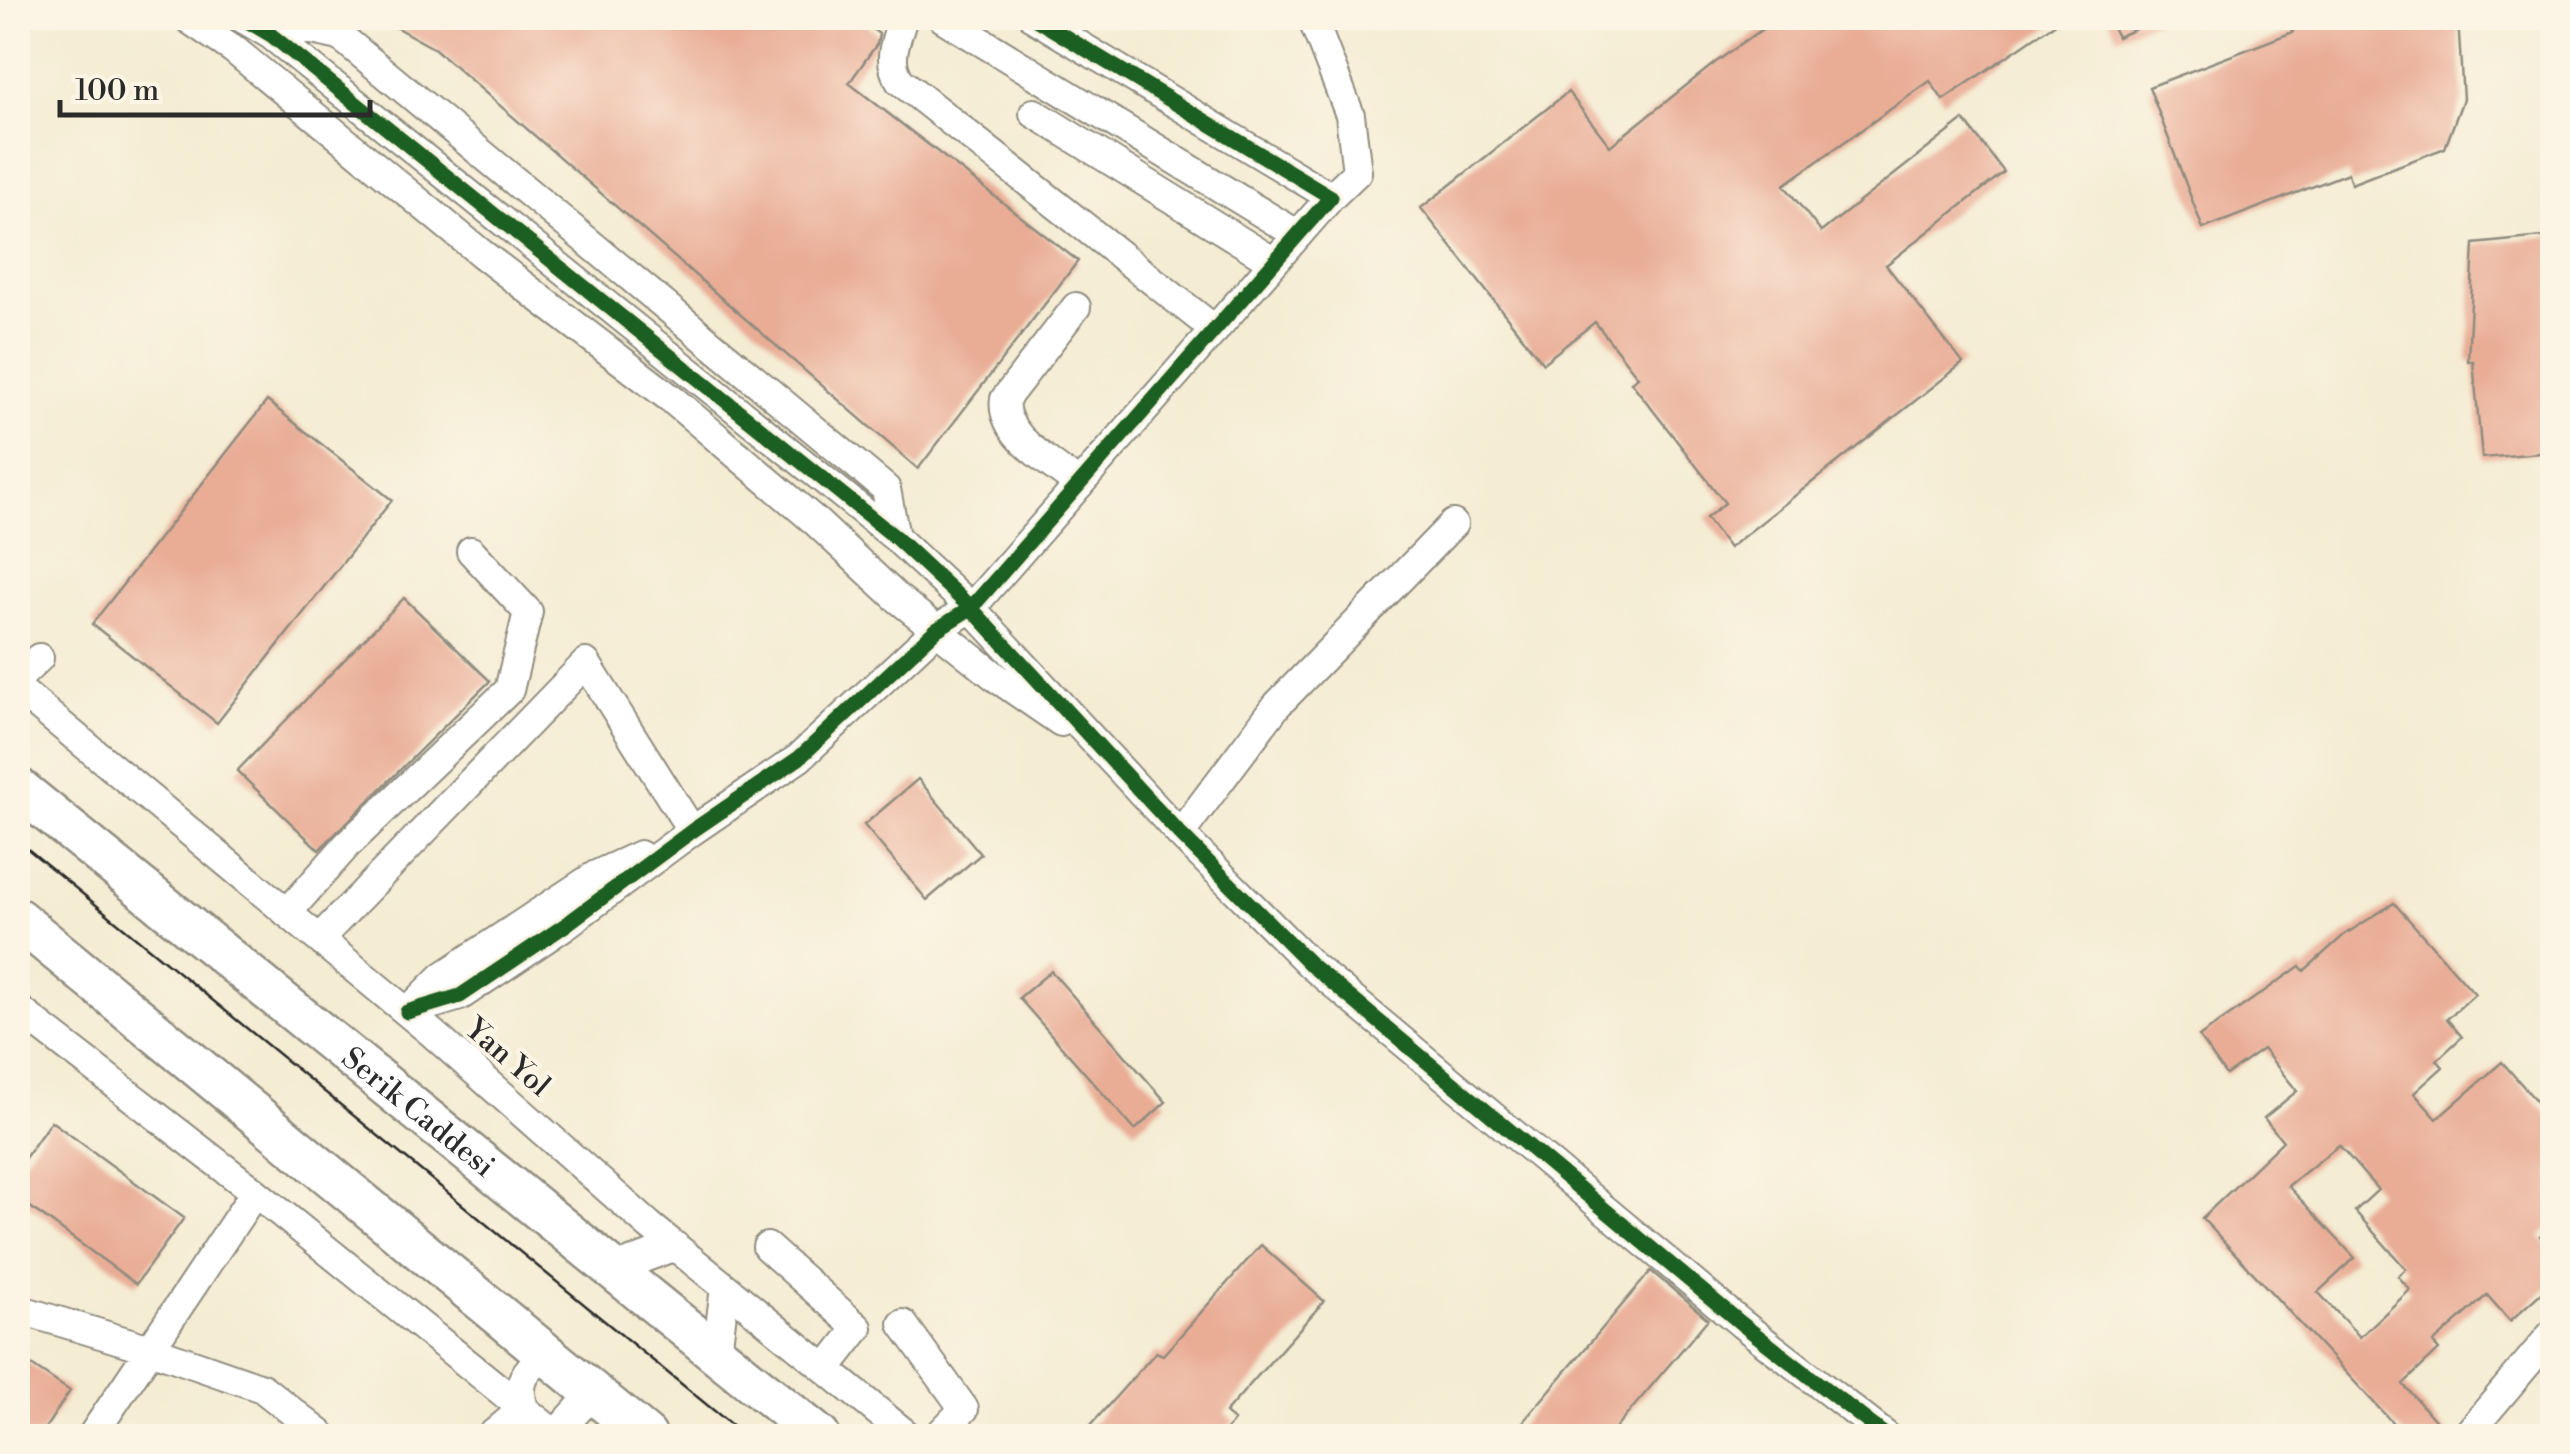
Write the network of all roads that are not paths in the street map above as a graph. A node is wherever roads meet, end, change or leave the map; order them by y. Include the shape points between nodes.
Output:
1 (186, 18) edge
2 (242, 18) edge
3 (903, 18) edge
4 (943, 18) edge
5 (1034, 18) edge
6 (1312, 18) edge
7 (271, 35) junction
8 (1034, 113) dead end
9 (1332, 197) junction
10 (1298, 235) junction
11 (1274, 262) junction
12 (1076, 307) dead end
13 (1215, 330) junction
14 (1079, 484) junction
15 (1453, 524) dead end
16 (895, 537) junction
17 (471, 551) dead end
18 (971, 608) junction
19 (936, 630) junction
20 (39, 658) dead end
21 (18, 678) edge
22 (18, 689) edge
23 (1099, 748) junction
24 (26, 793) edge
25 (692, 831) junction
26 (1180, 834) junction
27 (287, 913) junction
28 (18, 919) edge
29 (319, 939) junction
30 (18, 1009) edge
31 (407, 1012) junction
32 (256, 1192) junction
33 (675, 1246) junction
34 (767, 1246) dead end
35 (615, 1269) junction
36 (725, 1287) junction
37 (18, 1309) edge
38 (904, 1324) dead end
39 (2552, 1334) edge
40 (150, 1349) junction
41 (717, 1352) junction
42 (544, 1354) junction
43 (826, 1369) junction
44 (592, 1393) junction
45 (523, 1409) junction
46 (92, 1436) edge
47 (323, 1436) edge
48 (491, 1436) edge
49 (556, 1436) edge
50 (646, 1436) edge
51 (819, 1436) edge
52 (908, 1436) edge
53 (938, 1436) edge
54 (1886, 1436) edge
55 (2466, 1436) edge

1 - 19 street via 674,401
2 - 7 street
3 - 13 street via 892,53 900,82
4 - 10 street
5 - 9 street
6 - 9 street via 1350,115 1357,172
7 - 16 street
7 - 16 street via 308,30 340,36 886,488
8 - 11 street
9 - 10 street
10 - 11 street
11 - 13 street
12 - 14 street via 1004,406 1009,428
13 - 14 street
14 - 18 street
15 - 26 street via 1277,705
16 - 18 street
17 - 27 street via 528,612 508,690 347,845
18 - 19 street
18 - 23 street
19 - 23 street
19 - 25 street via 799,758
20 - 21 street
22 - 27 street, Yan Yol
23 - 26 street
24 - 35 highway, Serik Caddesi
25 - 29 street via 586,663
25 - 31 street via 460,996
26 - 54 street via 1311,966
27 - 29 street, Yan Yol
28 - 42 highway
29 - 31 street, Yan Yol
30 - 32 street
31 - 33 street, Yan Yol
32 - 40 street
32 - 45 street
33 - 35 street
33 - 36 street, Yan Yol
34 - 43 street via 858,1328
35 - 41 highway, Serik Caddesi
36 - 41 street
36 - 43 street, Yan Yol
37 - 40 street
38 - 53 street via 964,1409
39 - 55 street
40 - 46 street
40 - 47 street via 262,1388
41 - 51 highway, Serik Caddesi
42 - 44 highway
42 - 45 street via 522,1379
43 - 52 street, Yan Yol
44 - 49 street
44 - 50 highway
45 - 48 street
45 - 49 street

